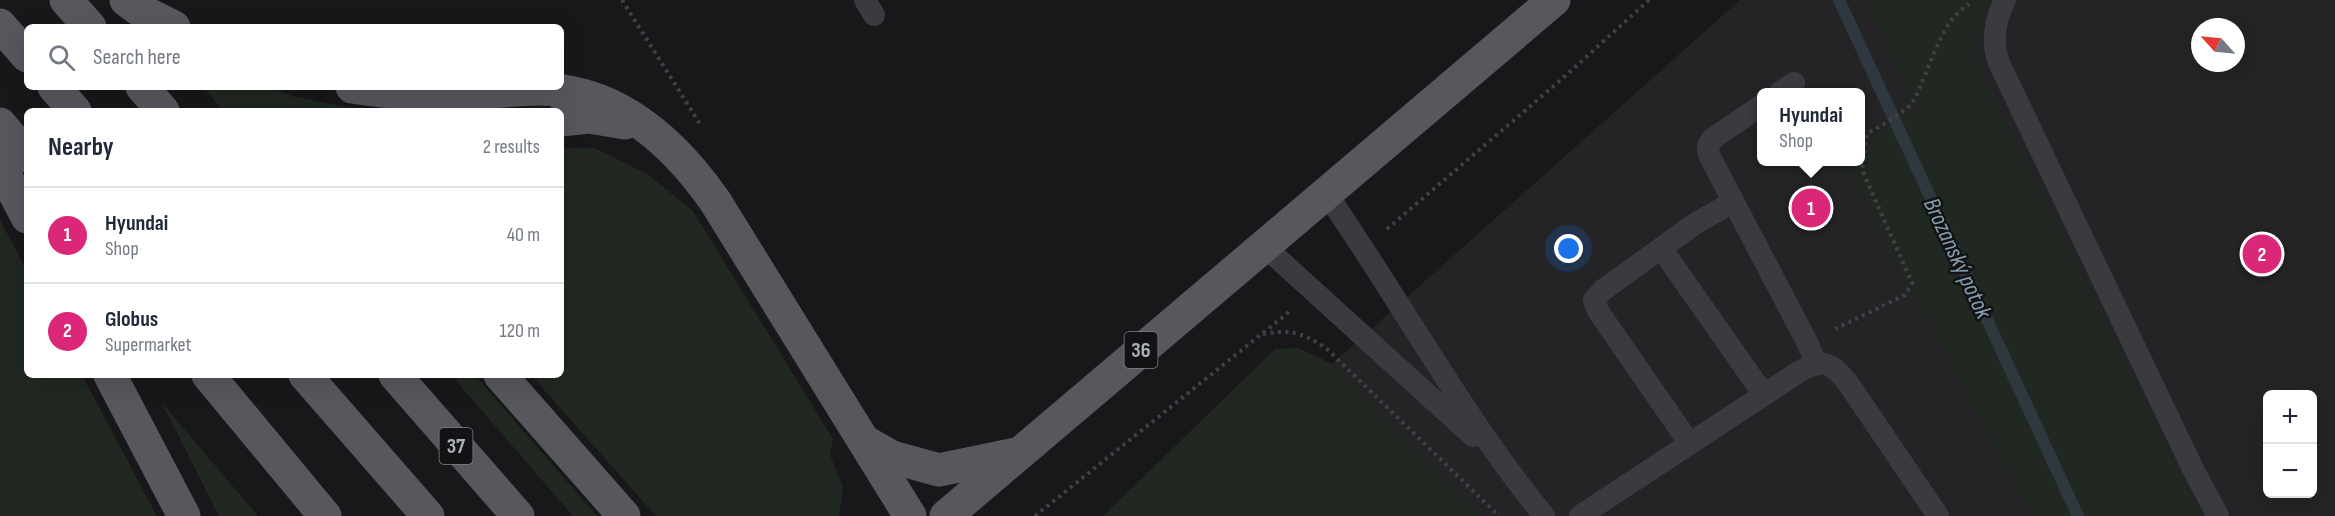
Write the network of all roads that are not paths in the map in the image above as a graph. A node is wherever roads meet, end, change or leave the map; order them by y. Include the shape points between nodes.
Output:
1 (66, 0) edge
2 (126, 0) edge
3 (1554, 0) edge
4 (2005, 0) edge
5 (87, 24) edge
6 (168, 24) edge
7 (0, 25) edge
8 (24, 53) edge
9 (57, 90) edge
10 (145, 90) edge
11 (380, 90) edge
12 (525, 90) edge
13 (547, 90) edge
14 (72, 108) edge
15 (160, 108) edge
16 (1757, 108) edge
17 (564, 120) edge
18 (0, 124) edge
19 (669, 146) junction
20 (24, 152) edge
21 (0, 165) edge
22 (1326, 193) junction
23 (1733, 202) junction
24 (24, 211) edge
25 (1264, 246) junction
26 (1661, 248) junction
27 (1816, 363) junction
28 (112, 378) edge
29 (210, 378) edge
30 (308, 378) edge
31 (397, 378) edge
32 (503, 378) edge
33 (1764, 395) junction
34 (864, 441) junction
35 (1690, 444) junction
36 (1018, 454) junction
37 (1524, 492) junction
38 (184, 516) edge
39 (325, 516) edge
40 (428, 516) edge
41 (518, 516) edge
42 (624, 516) edge
43 (910, 516) edge
44 (946, 516) edge
45 (977, 516) edge
46 (1544, 516) edge
47 (1580, 516) edge
48 (1938, 516) edge
49 (2218, 516) edge

1 - 5 main road
2 - 6 main road
3 - 22 main road, 36
4 - 49 lane via 1995,29 1999,63
7 - 8 main road
9 - 14 main road
10 - 15 main road
11 - 12 main road via 435,96
13 - 19 main road via 587,96 623,110
16 - 23 lane via 1708,146 1708,155
17 - 19 main road via 589,117 625,123
18 - 20 main road
19 - 34 main road via 715,201
21 - 24 main road
22 - 25 main road, 36
22 - 37 lane via 1466,410
23 - 26 lane
23 - 27 lane
25 - 36 main road, 36
25 - 37 lane via 1455,418
26 - 33 lane
26 - 35 lane via 1594,300
27 - 33 lane
27 - 48 lane via 1831,366 1848,383
28 - 38 main road
29 - 39 main road
30 - 40 main road
31 - 41 main road, 37
32 - 42 main road
33 - 35 lane
34 - 36 main road via 892,457 939,470
34 - 43 main road
35 - 47 lane
36 - 44 main road, 36
36 - 45 main road via 990,488
37 - 46 lane

